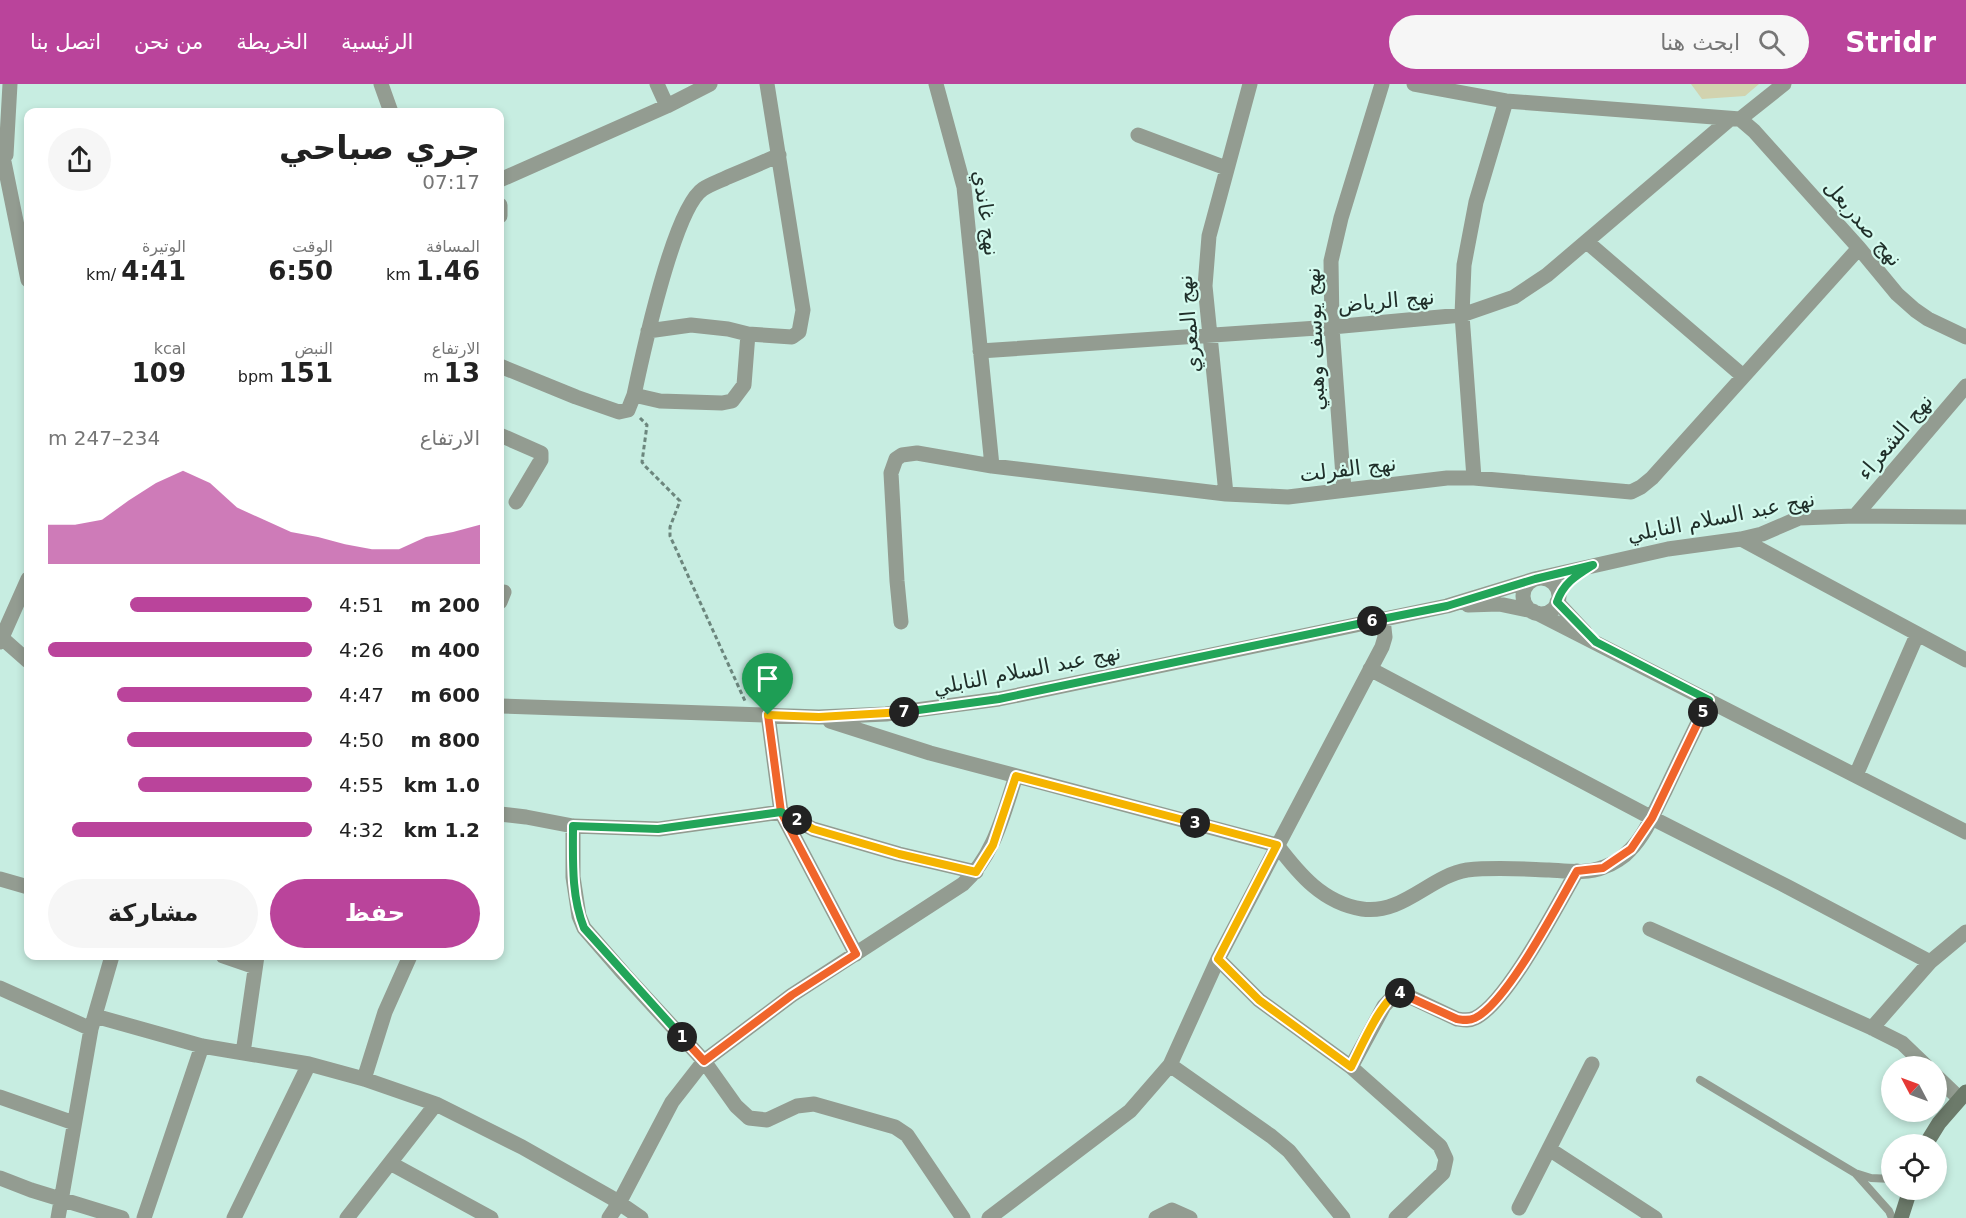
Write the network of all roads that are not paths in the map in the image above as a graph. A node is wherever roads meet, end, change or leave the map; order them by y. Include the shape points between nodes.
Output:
1 (10, 84) edge
2 (381, 84) edge
3 (657, 84) edge
4 (710, 84) edge
5 (767, 84) edge
6 (936, 84) edge
7 (1250, 84) edge
8 (1382, 84) edge
9 (1414, 84) edge
10 (1784, 84) edge
11 (1445, 86) edge
12 (1506, 101) junction
13 (667, 106) junction
14 (390, 108) edge
15 (1735, 119) junction
16 (1138, 135) dead end
17 (0, 142) edge
18 (779, 155) junction
19 (5, 167) junction
20 (1226, 168) junction
21 (504, 178) edge
22 (1587, 242) junction
23 (24, 246) edge
24 (1859, 248) junction
25 (1462, 315) junction
26 (1332, 327) junction
27 (648, 331) junction
28 (748, 334) junction
29 (1211, 334) junction
30 (1966, 337) edge
31 (980, 351) junction
32 (504, 368) edge
33 (1743, 376) junction
34 (1966, 386) edge
35 (634, 395) junction
36 (504, 437) edge
37 (992, 466) junction
38 (1474, 478) junction
39 (1344, 490) junction
40 (1226, 494) junction
41 (516, 502) dead end
42 (1855, 516) junction
43 (1966, 517) edge
44 (1742, 539) junction
45 (1593, 565) junction
46 (1537, 579) junction
47 (24, 588) edge
48 (1558, 600) junction
49 (1447, 606) junction
50 (1535, 612) junction
51 (1383, 619) junction
52 (901, 622) dead end
53 (1917, 634) junction
54 (1, 640) edge
55 (1596, 642) junction
56 (24, 658) edge
57 (1966, 660) edge
58 (1370, 669) junction
59 (1709, 700) junction
60 (504, 706) edge
61 (768, 715) junction
62 (819, 717) junction
63 (1856, 775) junction
64 (1016, 776) junction
65 (781, 812) junction
66 (504, 814) edge
67 (1652, 818) junction
68 (573, 826) junction
69 (1966, 832) edge
70 (1277, 845) junction
71 (1577, 871) junction
72 (976, 872) junction
73 (0, 879) edge
74 (24, 886) edge
75 (1650, 929) dead end
76 (1966, 932) edge
77 (856, 954) junction
78 (1218, 959) junction
79 (111, 960) edge
80 (408, 960) edge
81 (256, 961) edge
82 (1930, 962) junction
83 (0, 988) edge
84 (93, 1022) junction
85 (1872, 1028) junction
86 (202, 1046) junction
87 (243, 1053) junction
88 (1916, 1056) edge
89 (704, 1061) junction
90 (309, 1064) junction
91 (1592, 1064) dead end
92 (1170, 1065) junction
93 (1351, 1067) junction
94 (364, 1078) junction
95 (1700, 1080) dead end
96 (1947, 1084) edge
97 (1963, 1095) edge
98 (0, 1096) edge
99 (436, 1104) junction
100 (74, 1123) junction
101 (1932, 1134) edge
102 (1549, 1149) junction
103 (390, 1163) junction
104 (1855, 1173) junction
105 (0, 1178) edge
106 (1881, 1179) edge
107 (62, 1200) junction
108 (1907, 1200) edge
109 (619, 1203) junction
110 (1519, 1208) dead end
111 (58, 1218) edge
112 (122, 1218) edge
113 (144, 1218) edge
114 (234, 1218) edge
115 (347, 1218) edge
116 (491, 1218) edge
117 (609, 1218) edge
118 (641, 1218) edge
119 (963, 1218) edge
120 (989, 1218) edge
121 (1156, 1218) edge
122 (1190, 1218) edge
123 (1343, 1218) edge
124 (1396, 1218) edge
125 (1655, 1218) edge
126 (1892, 1218) edge
127 (1902, 1218) edge

1 - 19 street
2 - 14 street
3 - 13 street
4 - 13 street
5 - 18 street
6 - 31 street, نهج غاندي via 964,187
7 - 20 street, نهج المعري
8 - 26 street, نهج يوسف وهبي via 1334,249 1330,278
9 - 11 street
10 - 15 street, نهج الرياض
11 - 12 street
12 - 15 street
12 - 25 street via 1468,234
13 - 21 street
15 - 22 street, نهج الرياض
15 - 24 street, نهج صدربعل via 1754,131
16 - 20 street
17 - 19 street
18 - 27 street via 701,189 676,236
18 - 28 street via 803,310 801,327 792,337
19 - 23 street
20 - 29 street, نهج المعري via 1206,256 1204,286
22 - 25 street, نهج الرياض via 1514,297
22 - 33 street
24 - 30 street, نهج صدربعل via 1915,310
24 - 33 street, نهج الفرلت
25 - 26 street, نهج الرياض
25 - 38 street
26 - 29 street, نهج الرياض
26 - 39 street, نهج يوسف وهبي
27 - 28 street via 691,325
27 - 35 street
28 - 35 street via 744,385 732,401 660,401
29 - 31 street, نهج الرياض
29 - 40 street, نهج المعري
31 - 37 street, نهج غاندي
32 - 35 street via 619,412 628,410
33 - 38 street, نهج الفرلت via 1652,478 1631,492
34 - 42 street, نهج الشعراء
36 - 41 street via 541,453 541,460
37 - 40 street, نهج الفرلت
37 - 52 street, نهج الفرلت via 917,453 902,455 894,462
38 - 39 street, نهج الفرلت
39 - 40 street, نهج الفرلت via 1288,497
42 - 43 street, نهج عبد السلام النابلي
42 - 44 street, نهج عبد السلام النابلي via 1799,518
44 - 45 street, نهج عبد السلام النابلي
44 - 53 street
45 - 46 street, نهج عبد السلام النابلي
45 - 48 street, نهج عبد السلام النابلي via 1566,585
46 - 48 street via 1555,585
46 - 49 street, نهج عبد السلام النابلي
46 - 50 street via 1526,586 1523,598
47 - 54 street
48 - 50 street via 1552,610
48 - 55 street
49 - 50 street, نهج عبد السلام النابلي via 1499,604
49 - 51 street, نهج عبد السلام النابلي
50 - 55 street, نهج عبد السلام النابلي
51 - 58 street via 1385,638
51 - 62 street, نهج عبد السلام النابلي via 999,699 886,714
53 - 57 street
53 - 63 street
54 - 56 street
55 - 59 street, نهج عبد السلام النابلي
58 - 67 street
58 - 70 street
59 - 63 street, نهج عبد السلام النابلي
59 - 67 street
60 - 61 street, نهج عبد السلام النابلي
61 - 62 street, نهج عبد السلام النابلي
61 - 65 street
62 - 64 street
63 - 69 street, نهج عبد السلام النابلي
64 - 70 street
64 - 72 street via 993,845
65 - 68 street via 658,829
65 - 72 street via 813,829
65 - 77 street
66 - 68 street
67 - 71 street via 1631,849 1618,860 1603,868
67 - 82 street
68 - 89 street via 573,877 584,928
70 - 71 street via 1302,877 1319,890 1362,909 1390,907 1462,871
70 - 78 street
71 - 93 street via 1516,974 1483,1013 1465,1021 1396,993 1383,1006
72 - 77 street
73 - 74 street
75 - 85 street
76 - 82 street
77 - 89 street via 792,995
78 - 92 street
78 - 93 street via 1259,1000
79 - 84 street
80 - 94 street via 385,1012
81 - 87 street
82 - 85 street
83 - 84 street
84 - 86 street
84 - 100 street
85 - 88 street via 1902,1043
86 - 87 street
86 - 113 street
87 - 90 street
89 - 109 street via 672,1102
89 - 119 street via 735,1106 749,1118 767,1120 797,1106 814,1104 895,1126 907,1136
90 - 94 street
90 - 114 street
91 - 102 street
92 - 120 street via 1130,1111
92 - 123 street via 1288,1151
93 - 124 street via 1444,1152 1443,1173
94 - 99 street
95 - 104 lane
96 - 97 street
97 - 101 main road
98 - 100 street
99 - 103 street
99 - 109 street via 522,1147
100 - 107 street
102 - 110 street
102 - 125 street
103 - 115 street
103 - 116 street
104 - 106 lane
104 - 126 lane
105 - 107 street
107 - 111 street
107 - 112 street
108 - 127 main road
109 - 117 street
109 - 118 street
121 - 122 street via 1172,1210

